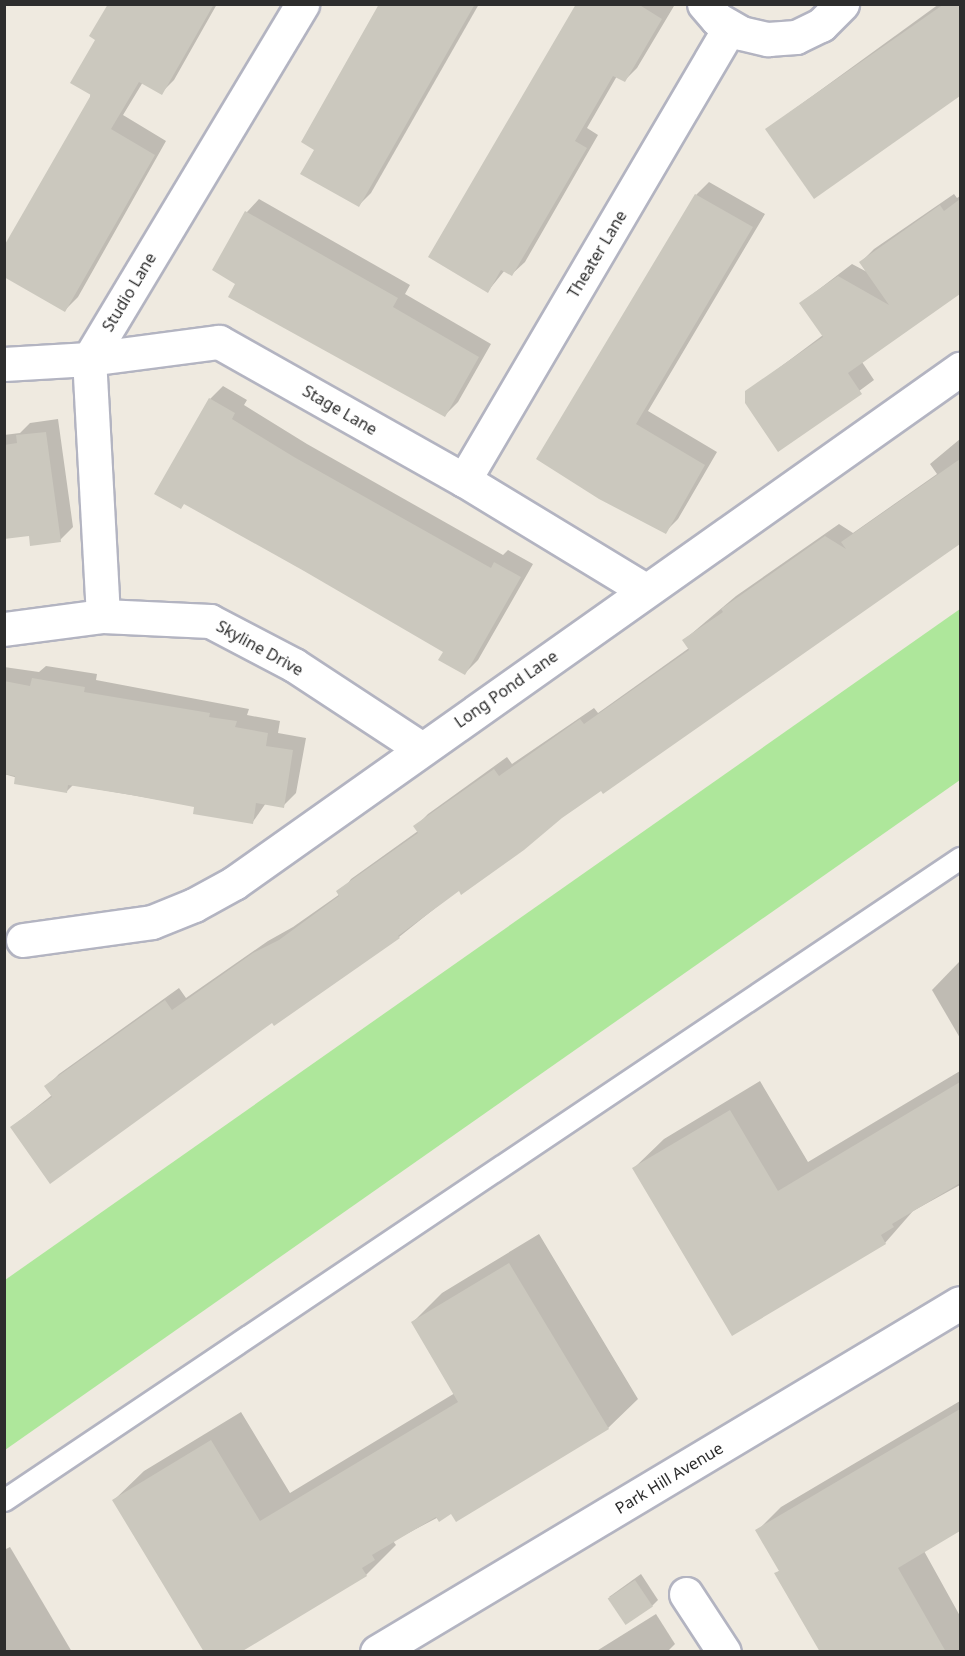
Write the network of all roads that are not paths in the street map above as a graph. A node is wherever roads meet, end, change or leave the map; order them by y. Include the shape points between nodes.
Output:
1 (302, 4) edge
2 (704, 4) edge
3 (842, 4) edge
4 (730, 27) junction
5 (89, 359) junction
6 (4, 364) edge
7 (960, 369) edge
8 (464, 480) junction
9 (645, 590) junction
10 (102, 616) junction
11 (4, 628) edge
12 (422, 749) junction
13 (960, 858) edge
14 (23, 940) dead end
15 (960, 1303) edge
16 (4, 1500) edge
17 (686, 1594) dead end
18 (377, 1652) edge
19 (724, 1652) edge

1 - 5 street, Studio Lane
2 - 4 street
3 - 4 street via 820,25 796,36 768,39
4 - 8 street, Theater Lane
5 - 6 street, Stage Lane
5 - 8 street, Stage Lane via 219,342
5 - 10 street
7 - 9 street, Long Pond Lane
8 - 9 street, Stage Lane
9 - 12 street, Long Pond Lane
10 - 11 street, Skyline Drive
10 - 12 street, Skyline Drive via 210,621 294,665
12 - 14 street, Long Pond Lane via 234,883 194,905 152,922
13 - 16 lane
15 - 18 street, Park Hill Avenue
17 - 19 street

